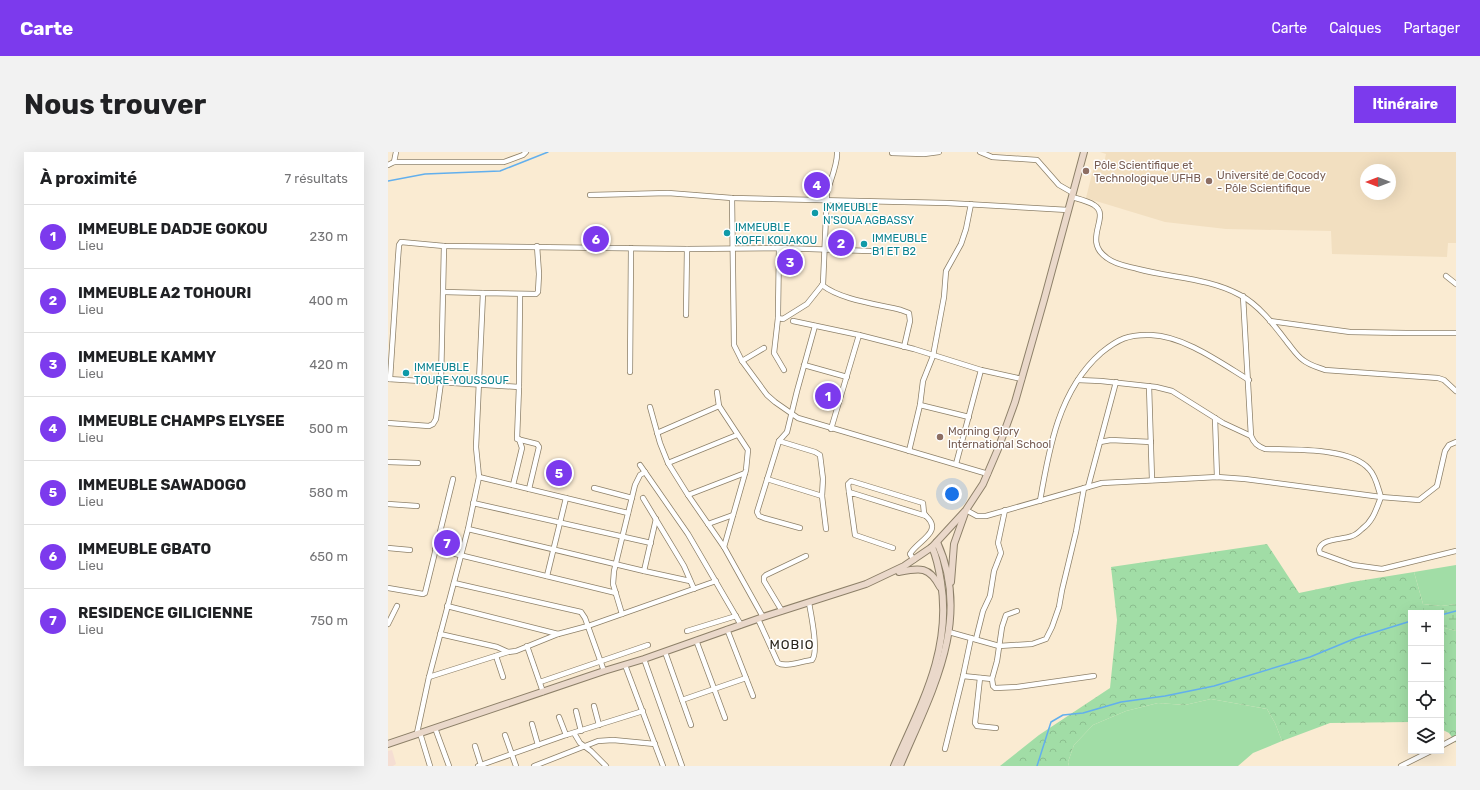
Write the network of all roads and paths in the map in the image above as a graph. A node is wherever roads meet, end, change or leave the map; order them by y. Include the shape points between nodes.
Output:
1 (396, 152) edge
2 (526, 152) edge
3 (837, 152) edge
4 (939, 152) edge
5 (980, 152) edge
6 (1084, 152) edge
7 (892, 153) dead end
8 (394, 162) junction
9 (388, 165) edge
10 (590, 195) dead end
11 (1072, 195) junction
12 (732, 198) junction
13 (826, 201) junction
14 (971, 204) junction
15 (1068, 210) junction
16 (444, 246) junction
17 (537, 246) junction
18 (631, 248) junction
19 (779, 248) junction
20 (687, 249) junction
21 (732, 249) junction
22 (825, 250) junction
23 (870, 251) dead end
24 (1446, 276) dead end
25 (1456, 284) edge
26 (822, 285) junction
27 (444, 292) junction
28 (483, 293) junction
29 (520, 295) junction
30 (1243, 296) junction
31 (686, 315) dead end
32 (778, 318) junction
33 (793, 321) dead end
34 (1270, 321) junction
35 (815, 326) junction
36 (1456, 333) edge
37 (859, 335) junction
38 (390, 339) edge
39 (904, 347) junction
40 (764, 348) dead end
41 (933, 356) junction
42 (742, 361) junction
43 (804, 365) junction
44 (784, 370) dead end
45 (981, 370) junction
46 (630, 372) dead end
47 (847, 377) junction
48 (389, 379) edge
49 (1022, 379) junction
50 (1078, 380) junction
51 (1249, 380) junction
52 (441, 382) junction
53 (1116, 382) junction
54 (480, 384) junction
55 (1149, 386) junction
56 (519, 387) junction
57 (1456, 391) edge
58 (717, 392) dead end
59 (920, 405) junction
60 (719, 406) junction
61 (650, 407) dead end
62 (791, 414) junction
63 (969, 417) junction
64 (1215, 418) junction
65 (388, 423) edge
66 (831, 429) junction
67 (657, 433) junction
68 (737, 435) junction
69 (1251, 436) junction
70 (519, 439) junction
71 (778, 441) junction
72 (1100, 442) junction
73 (1151, 442) junction
74 (1456, 442) edge
75 (909, 451) junction
76 (388, 462) edge
77 (418, 463) dead end
78 (668, 463) junction
79 (956, 464) junction
80 (640, 465) dead end
81 (644, 472) junction
82 (745, 473) junction
83 (988, 474) junction
84 (479, 477) junction
85 (1217, 477) junction
86 (453, 479) dead end
87 (767, 479) junction
88 (1152, 480) junction
89 (513, 485) junction
90 (594, 488) dead end
91 (1086, 488) junction
92 (529, 489) junction
93 (849, 492) junction
94 (688, 495) junction
95 (822, 496) junction
96 (1381, 497) junction
97 (566, 498) junction
98 (632, 498) junction
99 (643, 498) dead end
100 (1040, 501) junction
101 (473, 503) junction
102 (388, 504) edge
103 (417, 506) dead end
104 (966, 510) junction
105 (1005, 510) junction
106 (628, 513) junction
107 (733, 515) junction
108 (926, 516) junction
109 (656, 519) junction
110 (560, 523) junction
111 (708, 524) junction
112 (800, 528) dead end
113 (468, 529) junction
114 (826, 529) dead end
115 (623, 538) junction
116 (937, 542) junction
117 (651, 544) junction
118 (724, 547) junction
119 (932, 547) junction
120 (388, 548) edge
121 (893, 548) dead end
122 (435, 549) junction
123 (553, 549) junction
124 (410, 550) dead end
125 (1456, 550) edge
126 (461, 555) junction
127 (806, 556) dead end
128 (914, 560) junction
129 (617, 564) junction
130 (644, 571) junction
131 (891, 574) junction
132 (547, 576) junction
133 (690, 581) junction
134 (716, 581) junction
135 (454, 583) junction
136 (388, 588) edge
137 (694, 589) junction
138 (950, 591) junction
139 (616, 592) junction
140 (943, 592) junction
141 (809, 602) junction
142 (397, 606) dead end
143 (447, 606) junction
144 (782, 611) junction
145 (1016, 611) dead end
146 (622, 614) junction
147 (736, 616) junction
148 (761, 618) junction
149 (388, 624) edge
150 (741, 625) junction
151 (588, 626) junction
152 (727, 630) junction
153 (687, 631) dead end
154 (949, 632) junction
155 (440, 634) junction
156 (558, 634) junction
157 (973, 638) junction
158 (696, 640) junction
159 (648, 645) dead end
160 (527, 646) junction
161 (999, 646) junction
162 (508, 652) junction
163 (665, 652) junction
164 (496, 656) junction
165 (644, 659) junction
166 (600, 661) junction
167 (625, 665) junction
168 (604, 671) junction
169 (963, 676) junction
170 (1094, 676) dead end
171 (429, 677) junction
172 (502, 677) dead end
173 (746, 678) junction
174 (980, 678) junction
175 (992, 678) junction
176 (540, 682) junction
177 (714, 689) junction
178 (543, 692) junction
179 (753, 696) dead end
180 (682, 700) junction
181 (594, 706) dead end
182 (643, 711) junction
183 (576, 712) dead end
184 (560, 717) dead end
185 (725, 718) dead end
186 (532, 724) dead end
187 (599, 725) junction
188 (691, 725) dead end
189 (435, 728) junction
190 (996, 728) dead end
191 (581, 731) junction
192 (419, 733) junction
193 (574, 733) junction
194 (505, 735) dead end
195 (566, 735) junction
196 (1456, 738) edge
197 (388, 744) edge
198 (655, 744) junction
199 (1444, 744) edge
200 (538, 745) junction
201 (475, 746) dead end
202 (586, 746) junction
203 (945, 749) dead end
204 (512, 754) junction
205 (1426, 754) edge
206 (479, 765) edge
207 (430, 766) edge
208 (449, 766) edge
209 (516, 766) edge
210 (534, 766) edge
211 (606, 766) edge
212 (663, 766) edge
213 (682, 766) edge
214 (894, 766) edge
215 (900, 766) edge
216 (1401, 766) edge

1 - 8 street
2 - 8 street via 504,162
3 - 13 street
4 - 7 street
5 - 11 street via 992,157 1037,160
6 - 11 main road
8 - 9 street
10 - 12 street via 668,193
11 - 15 main road
11 - 30 street via 1098,208 1100,220 1095,242 1107,259 1159,275 1209,283
12 - 13 street
12 - 21 street
13 - 14 street
13 - 22 street
14 - 15 street
14 - 41 street via 961,244 946,271
15 - 49 main road
16 - 17 street
16 - 27 street
16 - 38 street via 400,242
17 - 18 street
17 - 29 street via 538,292 534,295
18 - 20 street
18 - 46 street
19 - 21 street
19 - 22 street
19 - 32 street
20 - 21 street
20 - 31 street
21 - 42 street via 733,341
22 - 23 street
22 - 26 street
24 - 25 street
26 - 32 street via 807,304 783,319
26 - 39 street via 844,297 909,313 910,321
27 - 28 street
27 - 52 street
28 - 29 street
28 - 54 street
29 - 56 street
30 - 34 street
30 - 51 street
32 - 44 street via 774,353
33 - 35 street
34 - 36 street via 1350,332
34 - 57 street via 1296,354 1312,366 1325,370 1438,378
35 - 37 street
35 - 43 street
37 - 39 street
37 - 47 street
38 - 48 street
39 - 41 street
40 - 42 street
41 - 45 street
41 - 59 street via 923,381
42 - 62 street via 771,399
43 - 47 street
43 - 62 street
45 - 49 street
45 - 63 street
47 - 66 street
48 - 52 street
49 - 83 main road
50 - 51 street via 1096,358 1120,339 1151,335 1166,337 1201,350
50 - 53 street
50 - 100 street via 1067,398 1056,429 1048,455
51 - 69 street
52 - 54 street
52 - 65 street via 436,419 431,426
53 - 55 street
53 - 72 street
54 - 56 street
54 - 84 street via 476,447
55 - 64 street via 1172,391
55 - 73 street
56 - 70 street via 516,437
58 - 60 street
59 - 63 street
59 - 75 street
60 - 67 street
60 - 68 street
61 - 67 street
62 - 66 street
62 - 71 street via 788,432
63 - 79 street
64 - 69 street
64 - 85 street
66 - 75 street
67 - 78 street
68 - 78 street
68 - 82 street via 748,450
69 - 96 street via 1253,442 1264,449 1322,451 1364,463 1374,476
70 - 89 street via 522,448
70 - 92 street via 539,446
71 - 87 street
71 - 95 street via 820,455
72 - 73 street
72 - 91 street
73 - 88 street
74 - 96 street via 1445,450 1437,486 1421,499
75 - 79 street
76 - 77 street
78 - 94 street
79 - 83 street
80 - 81 street
81 - 98 street via 637,480
81 - 134 street via 688,534
82 - 94 street
82 - 107 street
83 - 104 main road
84 - 89 street
84 - 101 street
85 - 88 street
85 - 96 street
86 - 122 street
87 - 95 street
87 - 112 street via 758,516
88 - 91 street via 1102,483
89 - 92 street
90 - 98 street
91 - 100 street
91 - 161 street via 1059,608 1046,639 1032,644
92 - 97 street
93 - 108 street
93 - 108 street via 848,484 851,481 923,503
93 - 121 street via 855,535
94 - 111 street
95 - 114 street
96 - 125 street via 1372,520 1363,529 1352,536 1324,543 1319,547 1320,553 1353,565 1382,569
97 - 106 street
97 - 110 street
98 - 106 street
99 - 109 street
100 - 105 street
101 - 110 street
101 - 113 street
102 - 103 street
104 - 105 street via 977,516
104 - 116 main road
104 - 138 main road via 954,544
105 - 157 street via 998,543 1001,553 994,571 990,596
106 - 115 street
107 - 111 street
107 - 118 street
108 - 128 street via 930,520 931,531 913,548 910,554
109 - 117 street
109 - 133 street
110 - 115 street
110 - 123 street
111 - 118 street
113 - 123 street
113 - 126 street
115 - 117 street
115 - 129 street
116 - 119 main road
116 - 138 main road via 942,552
117 - 130 street
118 - 148 street
119 - 128 main road
119 - 140 main road
120 - 124 street
122 - 126 street
122 - 136 street via 425,593
123 - 129 street
123 - 132 street
126 - 132 street
126 - 135 street
127 - 144 street via 764,577
128 - 131 main road
129 - 130 street
129 - 139 street via 613,584
130 - 133 street
131 - 140 main road via 924,569 935,577
131 - 141 main road
132 - 139 street
133 - 137 street
134 - 137 street
134 - 147 street
135 - 143 street
135 - 151 street via 578,611 583,614
137 - 146 street
138 - 154 main road
139 - 146 street
140 - 214 main road via 943,635 936,666
141 - 144 main road
141 - 148 street via 815,656 812,660 781,665 778,663
142 - 149 street
143 - 155 street
143 - 156 street
144 - 148 main road
145 - 161 street via 1006,615
146 - 151 street
147 - 150 street
147 - 153 street
148 - 150 main road
150 - 152 main road
151 - 156 street
151 - 166 street
152 - 158 main road
152 - 173 street
154 - 157 street
154 - 215 main road via 941,669
155 - 162 street via 497,647
155 - 171 street
156 - 160 street
157 - 161 street
157 - 169 street
158 - 163 main road
158 - 177 street
159 - 166 street
160 - 162 street
160 - 176 street
161 - 175 street
162 - 164 street
163 - 165 main road
163 - 180 street
164 - 171 street
164 - 172 street
165 - 167 main road
165 - 213 street
166 - 168 street
166 - 176 street
167 - 168 main road
167 - 182 street
168 - 178 main road
169 - 174 street
169 - 203 street
170 - 175 street via 997,689 993,686
171 - 192 street
173 - 177 street
173 - 179 street
174 - 175 street
174 - 190 street via 975,723 978,726
176 - 178 street
177 - 180 street
177 - 185 street
178 - 189 main road
180 - 188 street
181 - 187 street
182 - 187 street
182 - 198 street
183 - 191 street
184 - 195 street
186 - 200 street
187 - 191 street
189 - 192 main road
189 - 208 street
191 - 193 street
192 - 197 main road
192 - 207 street
193 - 195 street
193 - 202 street via 580,744
194 - 204 street
195 - 200 street
196 - 199 street
198 - 202 street via 605,740
198 - 212 street
200 - 204 street
201 - 206 street
202 - 210 street
202 - 211 street
204 - 206 street
204 - 209 street
205 - 216 street

